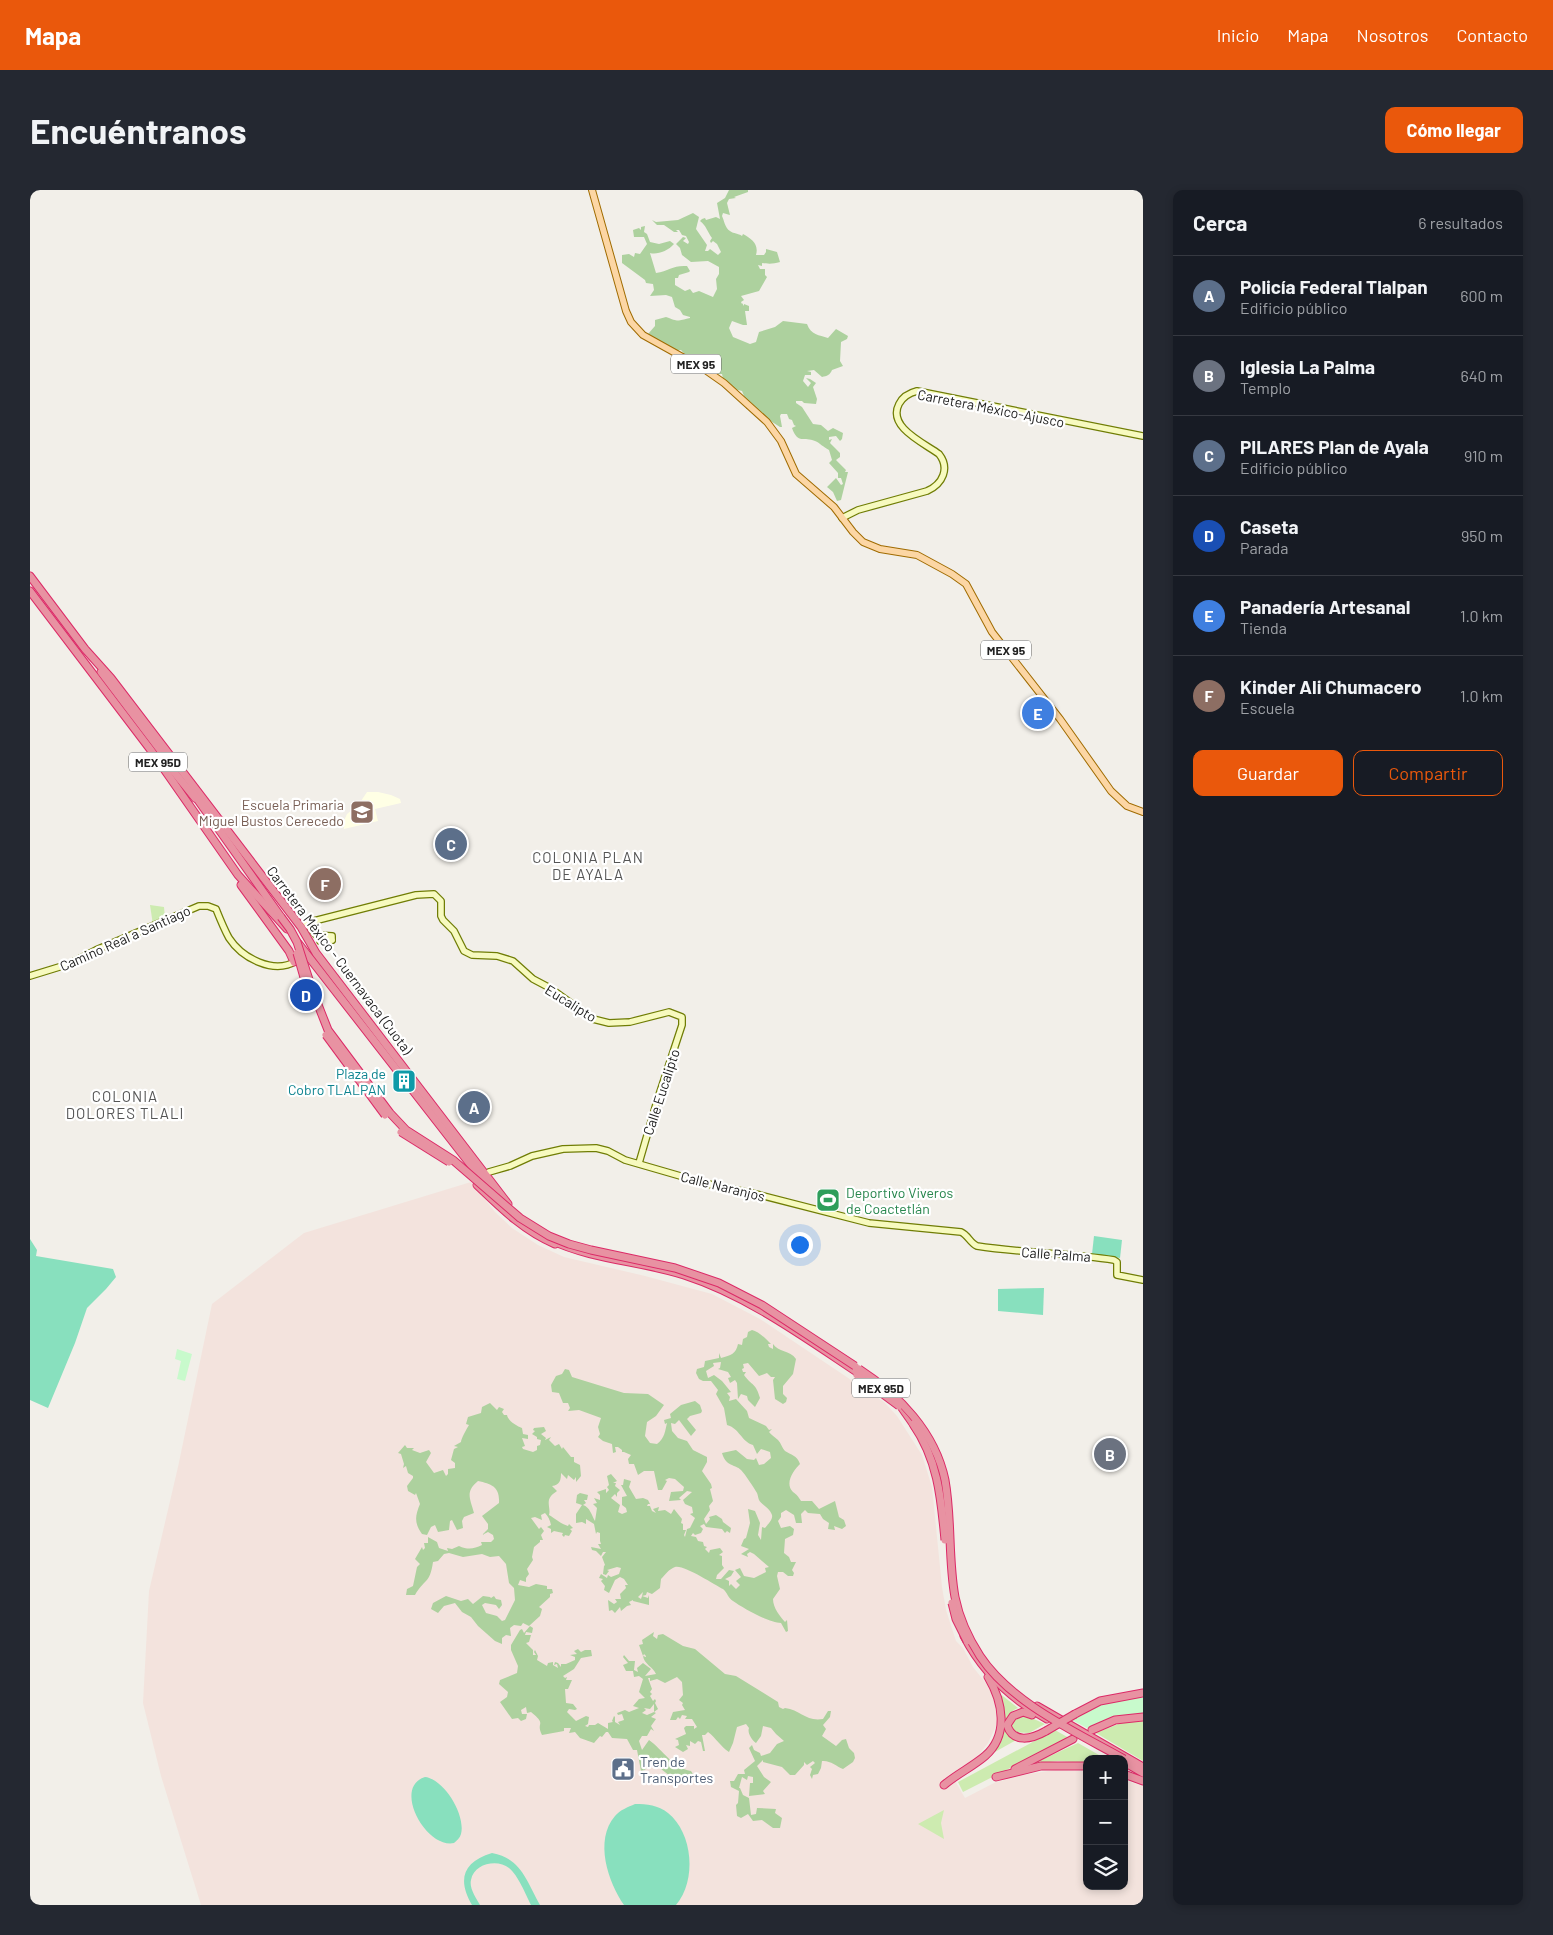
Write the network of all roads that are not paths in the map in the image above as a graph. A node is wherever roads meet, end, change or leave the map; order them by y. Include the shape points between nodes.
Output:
1 (592, 190) edge
2 (1143, 436) edge
3 (842, 518) junction
4 (30, 576) edge
5 (30, 591) edge
6 (85, 649) junction
7 (150, 750) junction
8 (1143, 812) edge
9 (223, 839) junction
10 (221, 853) junction
11 (238, 875) junction
12 (320, 941) dead end
13 (295, 943) junction
14 (295, 962) joint
15 (30, 976) edge
16 (684, 1020) joint
17 (639, 1163) junction
18 (489, 1172) dead end
19 (961, 1232) joint
20 (1143, 1280) edge
21 (979, 1662) junction
22 (1143, 1693) edge
23 (1143, 1717) edge
24 (1050, 1721) junction
25 (1092, 1730) dead end
26 (1074, 1739) dead end
27 (1110, 1755) edge
28 (1110, 1755) edge
29 (1114, 1755) edge
30 (1128, 1763) edge
31 (1083, 1766) edge
32 (1143, 1771) edge
33 (1128, 1775) edge
34 (1143, 1781) edge
35 (944, 1785) dead end

1 - 3 main road, MEX 95 via 631,322 648,339 704,368 754,410 782,441 796,474 829,502
2 - 3 street, Carretera México-Ajusco via 917,391 909,393 897,407 900,424 939,454 945,469 943,477 928,491 858,510
3 - 8 main road, MEX 95 via 868,545 917,555 966,584 992,632 1106,784 1127,806
4 - 6 highway, Carretera México - Cuernavaca (Cuota) / MEX 95D
5 - 7 highway, Carretera México - Cuernavaca (Cuota) / MEX 95D
6 - 13 highway, bridge via 290,929
6 - 32 highway, Carretera México - Cuernavaca (Cuota) / MEX 95D via 111,678 301,927 316,953 511,1208 531,1223 572,1244 695,1272 742,1292 825,1344 901,1399 924,1428 942,1468 957,1600 974,1644 999,1677 1022,1696
7 - 9 highway via 171,768
7 - 10 highway, Carretera México - Cuernavaca (Cuota) / MEX 95D
9 - 10 highway
9 - 13 highway
10 - 11 highway, Carretera México - Cuernavaca (Cuota) / MEX 95D
11 - 14 highway via 240,884
11 - 21 highway, Carretera México - Cuernavaca (Cuota) / MEX 95D via 289,932 474,1172 509,1212 530,1228 573,1249 684,1275 737,1298 841,1361 900,1405 925,1444 938,1476 952,1601 959,1625
12 - 16 street, Eucalipto via 332,940 332,936 316,935 306,923 416,895 434,894 441,901 443,920 450,925 464,951 513,961 533,980 598,1021 630,1022 669,1012
13 - 27 highway, bridge via 314,1010 324,1032 381,1109 403,1133 450,1162 515,1220 540,1237 572,1250 673,1273 732,1296 798,1336 898,1405 921,1436 934,1466 941,1496 951,1600 956,1619 979,1662 1001,1686 1029,1708
13 - 29 highway, Carretera México - Cuernavaca (Cuota), bridge via 328,1030 397,1122 453,1160 520,1218 569,1244 675,1268 738,1292 873,1378 901,1402 926,1434 940,1465 947,1496 955,1600 981,1657 1012,1692
14 - 15 street, Camino Real a Santiago via 282,967 262,964 248,956 229,938 216,909 208,906 191,910 69,964
16 - 17 street, Calle Eucalipto
17 - 18 street, Calle Naranjos via 601,1149 563,1149 525,1158
17 - 19 street, Calle Naranjos via 708,1184 869,1223
19 - 20 street, Calle Palma via 977,1246 1114,1260 1117,1262 1117,1275
21 - 24 highway, Carretera México - Cuernavaca (Cuota) / MEX 95D via 1007,1693
21 - 35 highway via 998,1699 1002,1715 999,1734 987,1754
22 - 24 highway, bridge via 1100,1700 1040,1734 1016,1738 1009,1732 1008,1723 1016,1713 1023,1712
23 - 25 highway via 1115,1720
24 - 28 highway, Carretera México - Cuernavaca (Cuota) / MEX 95D
26 - 31 highway via 996,1777 1041,1766
30 - 32 highway, Carretera México - Cuernavaca (Cuota) / MEX 95D
33 - 34 highway

